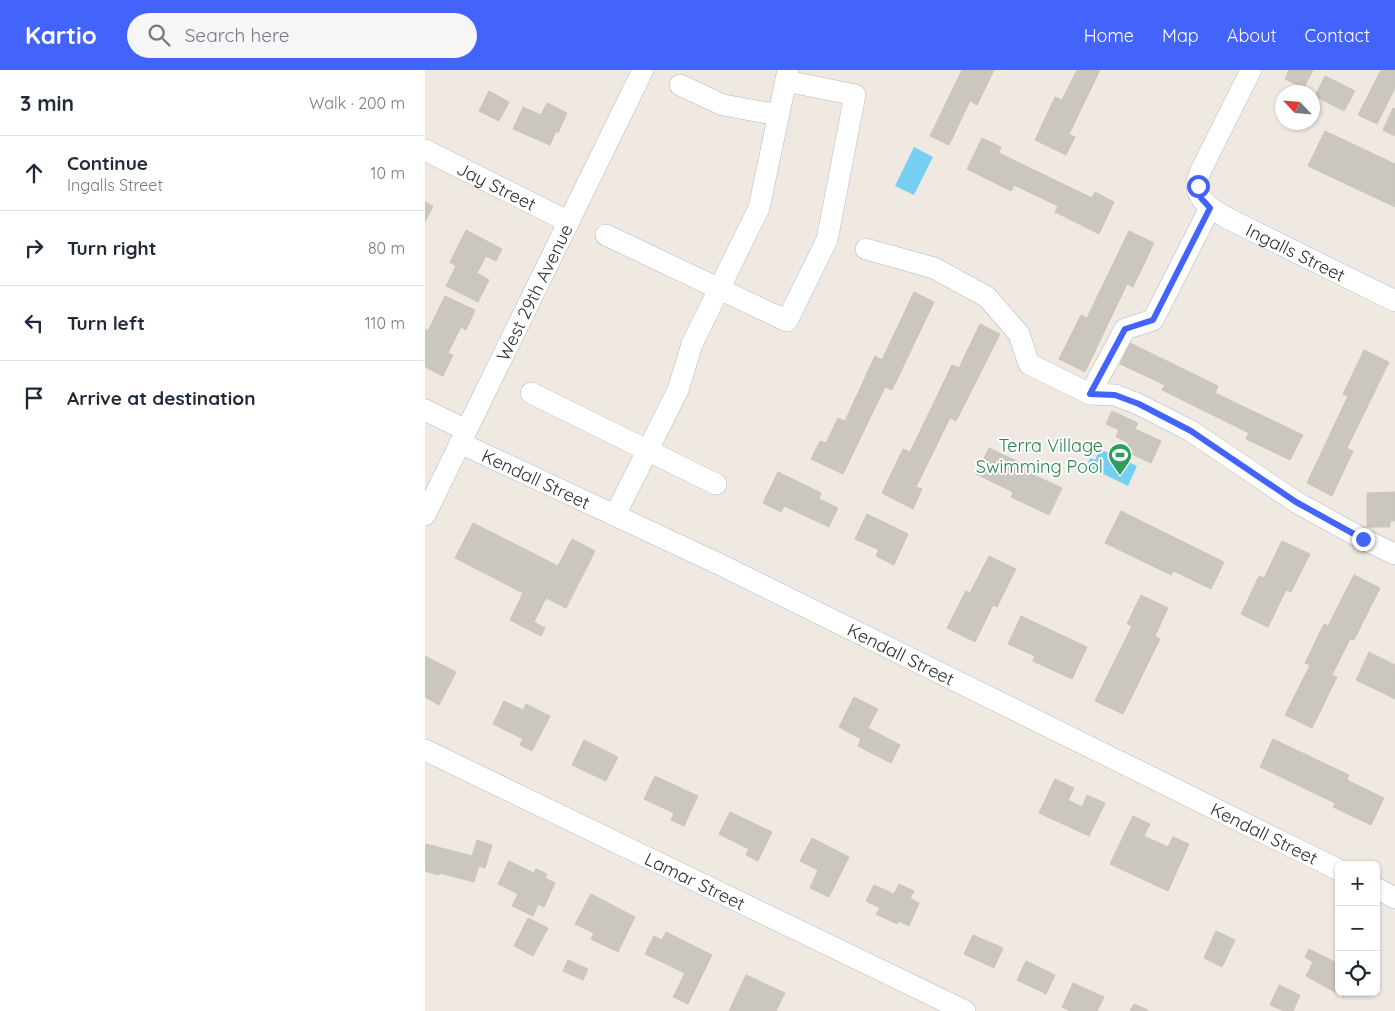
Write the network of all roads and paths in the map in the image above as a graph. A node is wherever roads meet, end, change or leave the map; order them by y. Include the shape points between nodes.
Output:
1 (643, 70) edge
2 (1251, 70) edge
3 (787, 75) edge
4 (679, 85) dead end
5 (779, 115) junction
6 (425, 150) edge
7 (1206, 203) junction
8 (569, 222) junction
9 (606, 235) dead end
10 (866, 249) dead end
11 (719, 289) junction
12 (1395, 301) edge
13 (531, 393) dead end
14 (1090, 394) junction
15 (425, 410) edge
16 (463, 437) junction
17 (647, 451) junction
18 (716, 484) dead end
19 (425, 515) edge
20 (615, 515) junction
21 (1395, 554) edge
22 (425, 750) edge
23 (1335, 868) edge
24 (1380, 890) edge
25 (1395, 898) edge
26 (965, 1011) edge

1 - 8 street, West 29th Avenue
2 - 7 street via 1201,170 1197,182
3 - 5 street
3 - 11 street via 855,95 827,240 787,321
4 - 5 street via 723,105
5 - 11 street via 759,208
6 - 8 street, Jay Street
7 - 12 street, Ingalls Street via 1229,219
7 - 14 street via 1153,320 1125,329
8 - 16 street, West 29th Avenue
9 - 11 street
10 - 14 street via 934,268 987,297 1019,334 1029,364
11 - 17 street via 692,344 678,390
13 - 17 street
14 - 21 street via 1115,395 1191,431 1296,502
15 - 16 street, Kendall Street
16 - 19 street, West 29th Avenue
16 - 20 street, Kendall Street
17 - 18 street
17 - 20 street
20 - 23 street, Kendall Street
22 - 26 street, Lamar Street
24 - 25 street

